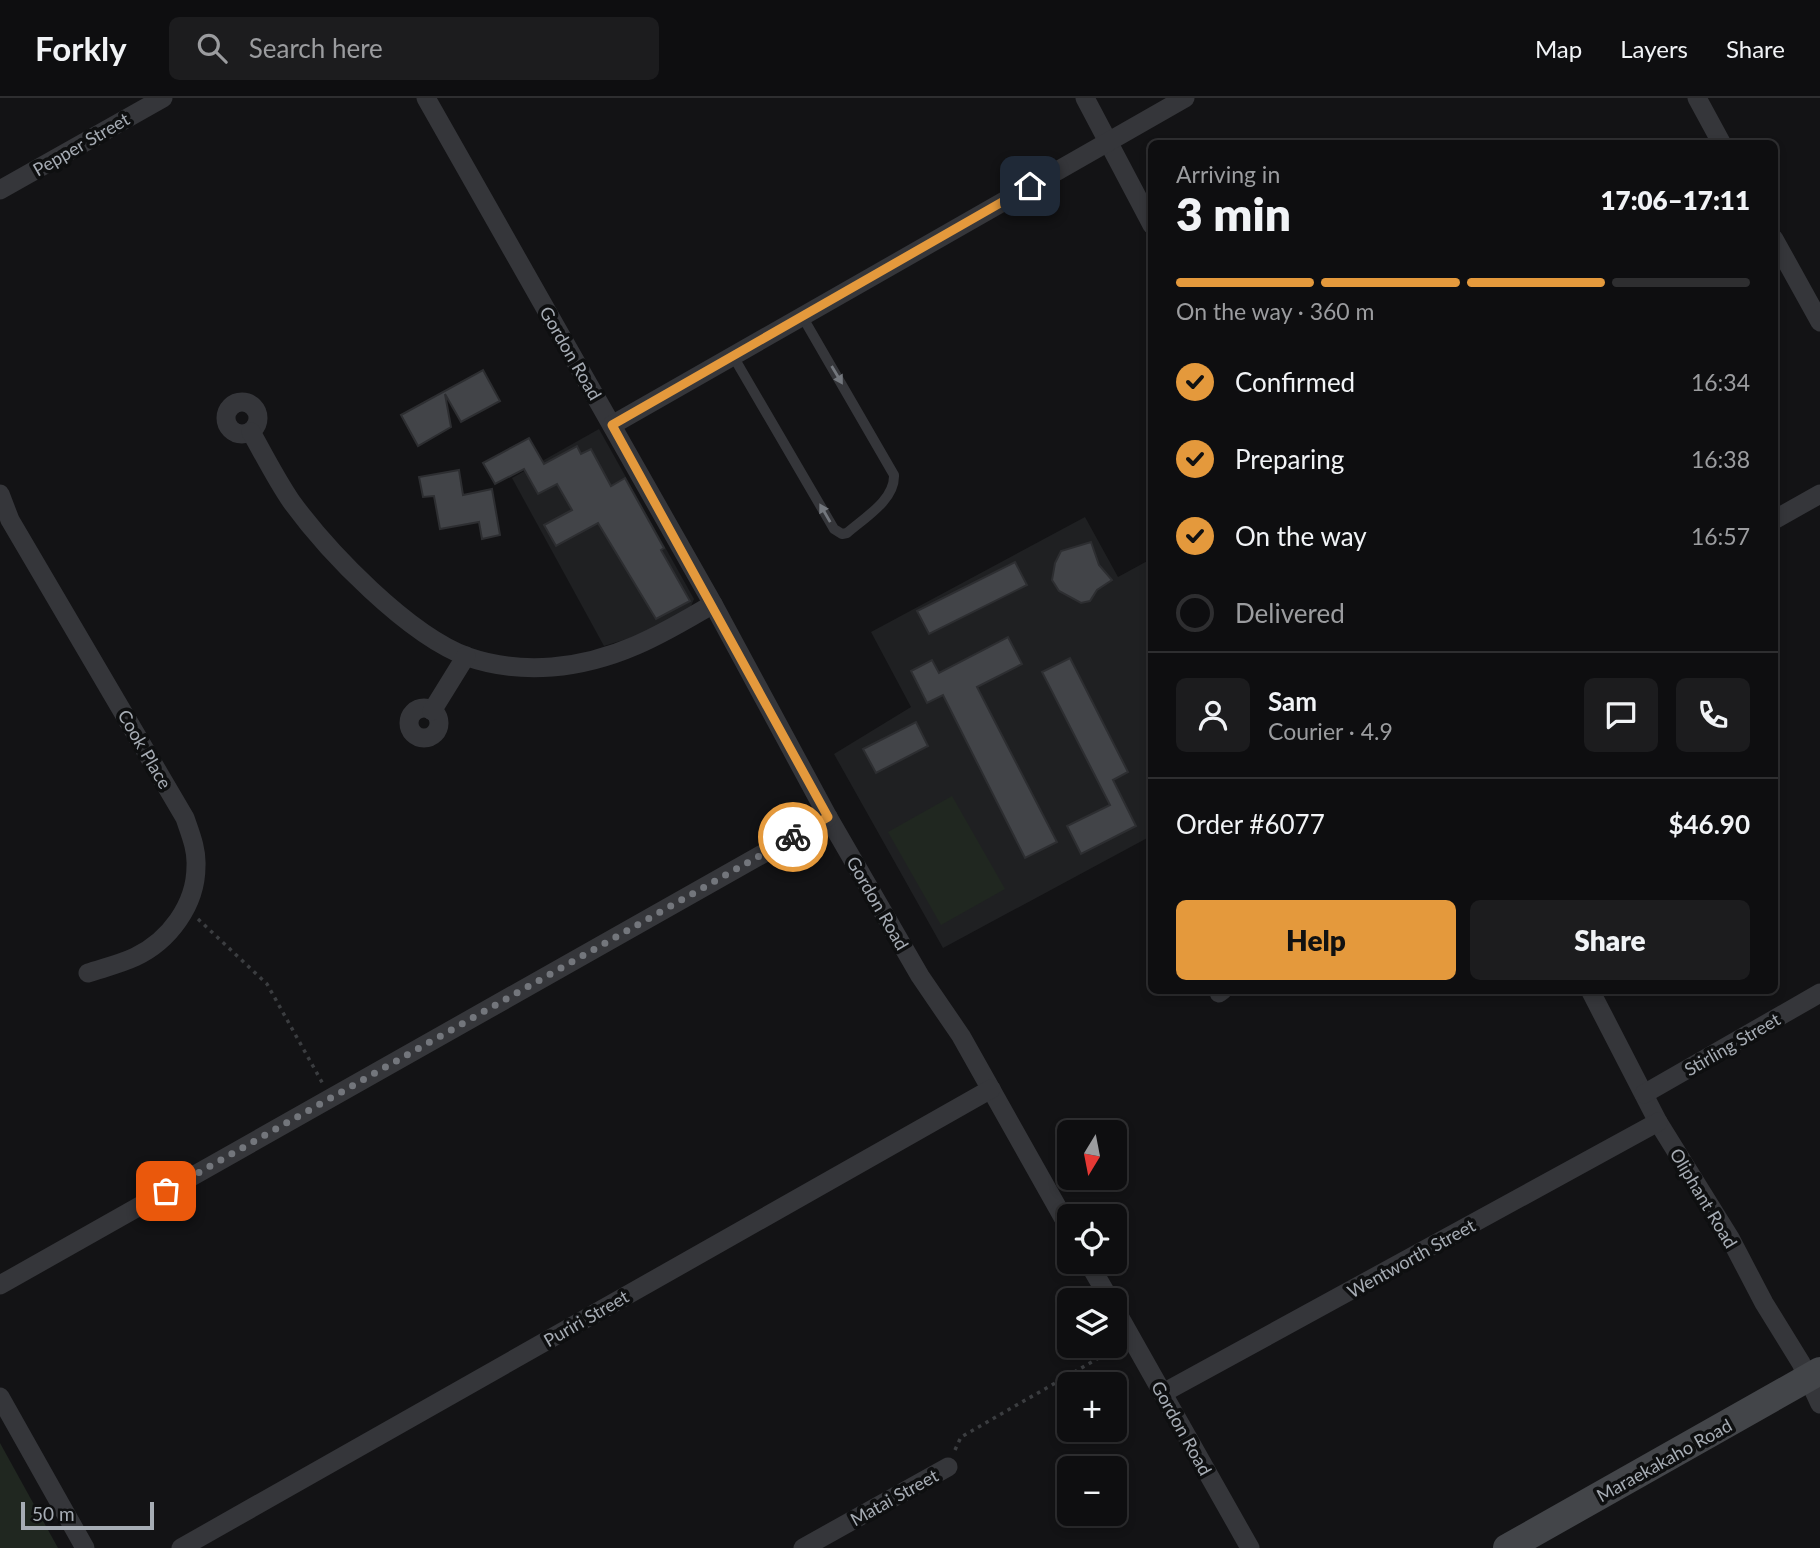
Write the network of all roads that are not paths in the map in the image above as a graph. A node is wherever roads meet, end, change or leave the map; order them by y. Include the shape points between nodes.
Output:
1 (163, 98) edge
2 (426, 98) edge
3 (1085, 98) edge
4 (1185, 98) edge
5 (1697, 98) edge
6 (1108, 140) junction
7 (1720, 140) edge
8 (0, 190) edge
9 (1148, 218) edge
10 (1778, 246) edge
11 (802, 316) junction
12 (1820, 322) edge
13 (733, 356) junction
14 (612, 425) junction
15 (251, 432) dead end
16 (0, 494) edge
17 (1820, 494) edge
18 (1778, 518) edge
19 (713, 604) junction
20 (466, 656) junction
21 (432, 710) dead end
22 (828, 817) junction
23 (88, 973) dead end
24 (1820, 993) edge
25 (1592, 994) edge
26 (991, 1089) junction
27 (1644, 1094) junction
28 (1658, 1122) junction
29 (1057, 1207) edge
30 (0, 1285) edge
31 (1127, 1330) edge
32 (1813, 1375) edge
33 (1163, 1393) junction
34 (0, 1397) edge
35 (1820, 1404) edge
36 (948, 1467) road end
37 (85, 1548) edge
38 (181, 1548) edge
39 (803, 1548) edge
40 (1250, 1548) edge
41 (1507, 1548) edge

1 - 8 street, Pepper Street
2 - 14 street, Gordon Road
3 - 6 street
4 - 6 street
5 - 7 street
6 - 9 street
6 - 11 street
10 - 12 street
11 - 13 street
11 -> 13 lane via 894,475 890,494 847,533 834,529
13 - 14 street
14 - 19 street, Gordon Road
15 - 20 street via 289,498 336,555 413,623
16 - 23 street, Cook Place via 10,520 185,818 195,848 197,867 191,897 176,923 152,948
17 - 18 street
19 - 20 street via 631,649 577,663 528,668
19 - 22 street, Gordon Road
20 - 21 street
22 - 26 street, Gordon Road
22 - 30 street
24 - 27 street, Stirling Street
25 - 27 street, Oliphant Road
26 - 29 street, Gordon Road
26 - 38 street, Puriri Street
27 - 28 street, Oliphant Road
28 - 32 street, Oliphant Road via 1730,1238 1764,1303
28 - 33 street, Wentworth Street
31 - 33 street, Gordon Road
32 - 35 street, Oliphant Road
32 - 41 main road, Maraekakaho Road
33 - 40 street, Gordon Road
34 - 37 street
36 - 39 street, Matai Street

